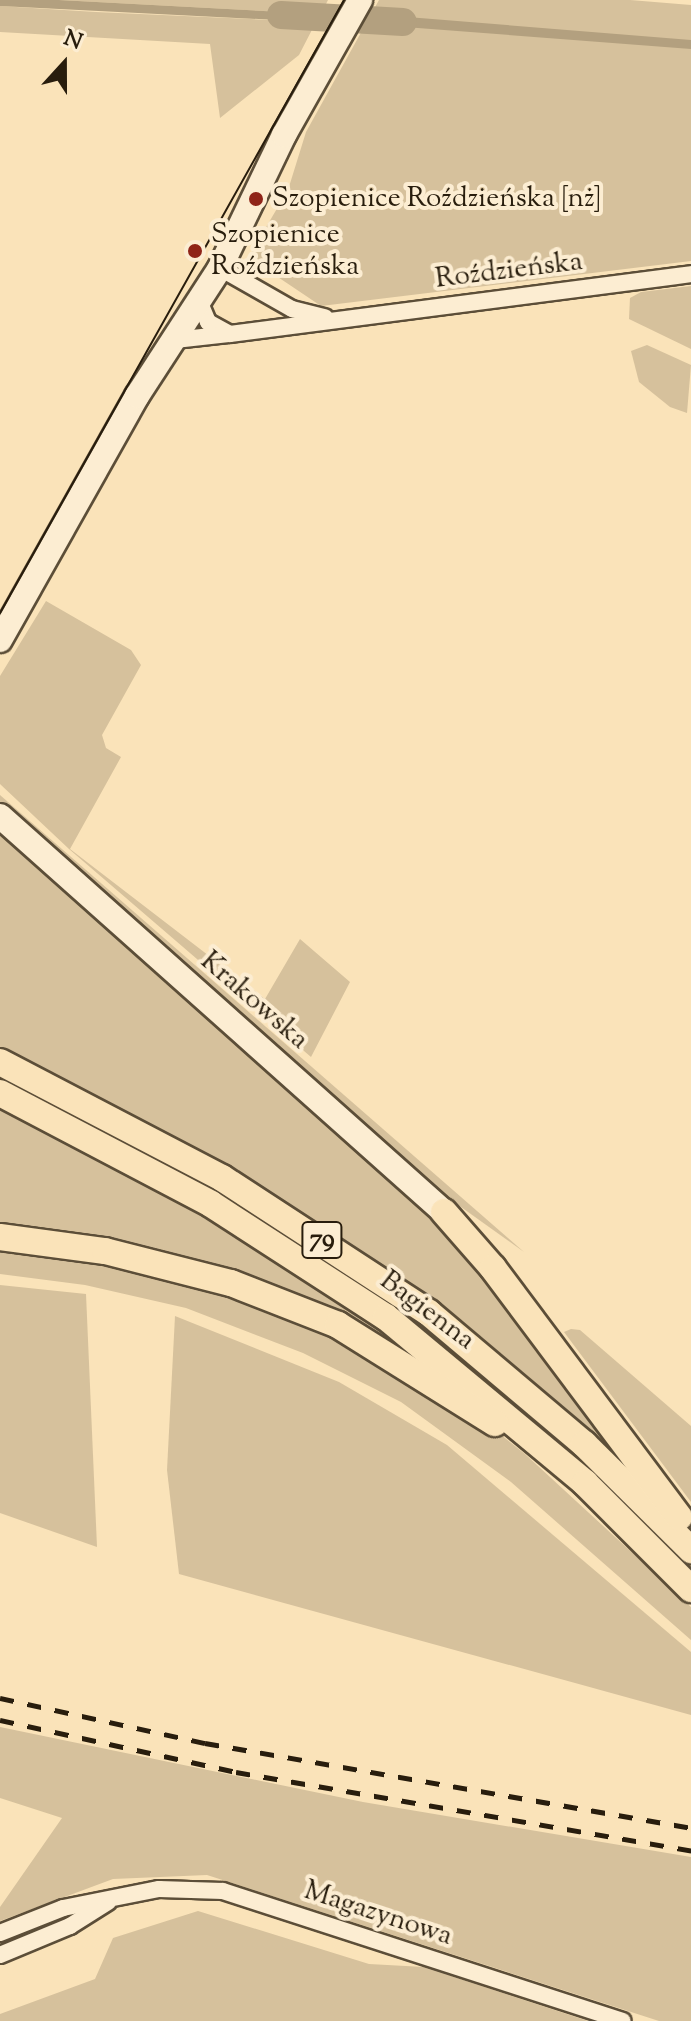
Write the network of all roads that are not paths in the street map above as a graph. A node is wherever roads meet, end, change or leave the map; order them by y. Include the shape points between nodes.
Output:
1 (357, 4) edge
2 (220, 268) junction
3 (691, 274) edge
4 (200, 303) junction
5 (334, 320) junction
6 (230, 334) junction
7 (175, 340) junction
8 (0, 640) edge
9 (0, 816) edge
10 (0, 824) edge
11 (21, 838) junction
12 (0, 1062) edge
13 (0, 1093) edge
14 (444, 1212) joint
15 (0, 1237) edge
16 (585, 1483) junction
17 (691, 1532) edge
18 (691, 1550) edge
19 (691, 1589) edge
20 (113, 1899) junction
21 (0, 1933) edge
22 (0, 1955) edge
23 (622, 2021) edge

1 - 2 street via 284,135
2 - 4 street
2 - 5 street, Roździeńska via 292,309
3 - 5 street, Roździeńska
4 - 6 street via 208,322
4 - 7 street
5 - 6 street, Roździeńska
6 - 7 street, Roździeńska
7 - 8 street via 137,396
9 - 11 street, Krakowska
10 - 11 street, Krakowska
11 - 14 street, Krakowska
12 - 18 main road, Bagienna / 79 via 222,1178 429,1313 576,1437
13 - 16 main road, Bagienna / 79 via 197,1196 312,1266 455,1371
14 - 17 main road via 493,1268
15 - 16 main road via 178,1267 338,1325
16 - 19 main road, Bagienna / 79
20 - 21 street, Magazynowa via 63,1908
20 - 22 street, Magazynowa via 70,1926
20 - 23 street, Magazynowa via 159,1889 223,1891

